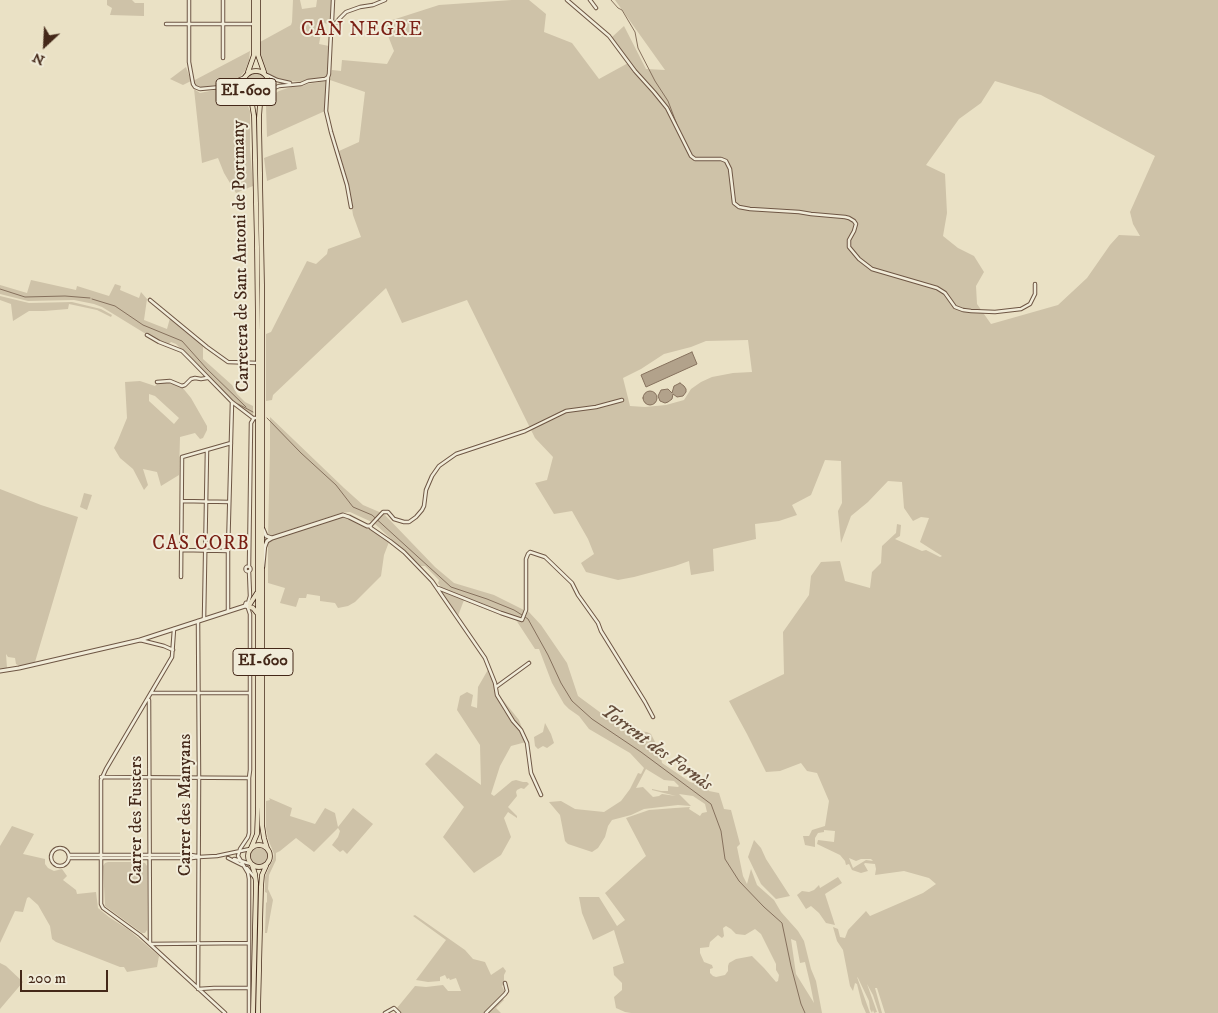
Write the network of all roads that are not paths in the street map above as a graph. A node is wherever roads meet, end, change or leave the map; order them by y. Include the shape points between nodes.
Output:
1 (189, 0) edge
2 (223, 0) edge
3 (254, 0) edge
4 (258, 0) edge
5 (332, 0) edge
6 (385, 0) edge
7 (567, 0) edge
8 (590, 0) edge
9 (596, 8) dead end
10 (166, 24) dead end
11 (189, 24) junction
12 (223, 24) junction
13 (254, 24) junction
14 (333, 27) junction
15 (223, 58) dead end
16 (266, 74) junction
17 (246, 75) junction
18 (328, 77) junction
19 (294, 84) junction
20 (225, 86) junction
21 (244, 90) junction
22 (266, 93) junction
23 (249, 95) junction
24 (351, 207) dead end
25 (1035, 284) dead end
26 (150, 300) dead end
27 (147, 335) dead end
28 (258, 363) junction
29 (207, 378) junction
30 (157, 382) dead end
31 (622, 400) dead end
32 (232, 402) junction
33 (256, 418) junction
34 (231, 444) junction
35 (206, 450) junction
36 (182, 501) junction
37 (205, 501) junction
38 (229, 502) junction
39 (258, 503) junction
40 (250, 510) junction
41 (372, 525) junction
42 (262, 527) junction
43 (272, 538) junction
44 (265, 546) joint
45 (182, 550) junction
46 (205, 550) junction
47 (228, 551) junction
48 (262, 570) junction
49 (181, 577) dead end
50 (436, 588) junction
51 (258, 591) junction
52 (248, 605) junction
53 (228, 611) junction
54 (258, 614) junction
55 (204, 619) junction
56 (198, 621) junction
57 (174, 629) junction
58 (140, 640) junction
59 (173, 650) junction
60 (529, 663) dead end
61 (0, 671) edge
62 (496, 688) junction
63 (152, 693) junction
64 (199, 693) junction
65 (250, 693) junction
66 (149, 697) junction
67 (140, 713) junction
68 (149, 715) junction
69 (653, 717) dead end
70 (250, 770) junction
71 (258, 770) junction
72 (149, 777) junction
73 (101, 778) junction
74 (200, 778) junction
75 (249, 778) junction
76 (541, 795) dead end
77 (267, 848) junction
78 (251, 849) junction
79 (238, 852) junction
80 (101, 856) junction
81 (217, 856) junction
82 (69, 857) junction
83 (149, 857) junction
84 (199, 857) junction
85 (228, 858) junction
86 (239, 860) junction
87 (251, 864) junction
88 (266, 866) junction
89 (245, 867) junction
90 (256, 879) junction
91 (199, 943) junction
92 (249, 943) junction
93 (150, 944) junction
94 (505, 983) dead end
95 (249, 988) junction
96 (198, 989) junction
97 (225, 1013) edge
98 (251, 1013) edge
99 (258, 1013) edge
100 (385, 1013) edge
101 (399, 1013) edge
102 (486, 1013) edge

1 - 11 street
2 - 12 street
3 - 13 main road, EI-600
4 - 16 main road, EI-600 via 258,55
5 - 14 street
6 - 14 street via 346,12
7 - 25 street via 609,36 667,108 691,156 726,162 730,169 734,203 739,207 845,216 856,224 849,247 859,259 872,269 937,288 955,307 963,310 995,312 1021,309 1030,304
8 - 9 street
10 - 11 street
11 - 12 street
11 - 20 street via 189,62 193,84 200,90
12 - 13 street
12 - 15 street
13 - 17 main road, EI-600 via 254,55
14 - 18 street
16 - 17 main road, EI-600 via 256,70
16 - 19 street
16 - 22 main road, EI-600 via 270,87
17 - 20 street
17 - 21 main road, EI-600
18 - 19 street
18 - 24 street via 326,111
19 - 22 street via 279,86
20 - 21 street
21 - 23 main road, EI-600
22 - 23 main road, EI-600 via 256,97
22 - 42 main road, Carretera de Sant Antoni de Portmany / EI-600 via 260,104 259,118
23 - 28 main road, Carretera de Sant Antoni de Portmany / EI-600 via 254,116
26 - 28 street via 228,362
27 - 29 street via 182,351
28 - 33 main road, Carretera de Sant Antoni de Portmany / EI-600
29 - 30 street via 191,379 182,386 170,381
29 - 32 street
31 - 41 street via 566,410 525,431 456,454 435,471 428,484 424,506 416,517 404,522 382,512
32 - 33 street
32 - 34 street
33 - 39 main road, EI-600
33 - 40 street via 251,423
34 - 35 street
34 - 38 street
35 - 36 street via 182,457
35 - 37 street
36 - 37 street
36 - 45 street
37 - 38 street
37 - 46 street
38 - 47 street
39 - 40 street
39 - 51 main road, EI-600
40 - 52 street
41 - 43 street via 343,515
41 - 50 street via 371,528 404,552
42 - 43 street via 266,536
42 - 48 main road, EI-600
43 - 44 street
44 - 48 street
45 - 46 street
45 - 49 street
46 - 47 street
46 - 55 street
47 - 53 street
48 - 77 main road, EI-600 via 262,825
50 - 62 street via 485,658
50 - 69 street via 522,620 526,610 526,559 530,552 545,557 572,583
51 - 52 main road
51 - 54 main road, EI-600
52 - 53 street
52 - 54 main road
52 - 65 street
53 - 55 street
54 - 71 main road, EI-600
55 - 56 street
56 - 57 street
56 - 64 street, Carrer des Manyans
57 - 58 street
57 - 59 street
58 - 59 street
58 - 61 street
59 - 63 street
60 - 62 street
62 - 76 street via 502,705 527,743 531,773
63 - 64 street
63 - 66 street
64 - 65 street
64 - 74 street, Carrer des Manyans
65 - 70 street
66 - 67 street
66 - 68 street, Carrer des Fusters
67 - 68 street
67 - 73 street
68 - 72 street, Carrer des Fusters
70 - 71 street
70 - 75 street
71 - 78 main road, EI-600 via 257,834
72 - 73 street
72 - 74 street
72 - 83 street, Carrer des Fusters
73 - 80 street
74 - 75 street
74 - 84 street, Carrer des Manyans
75 - 79 street via 249,833
77 - 78 main road via 258,845
77 - 88 main road, EI-600 via 271,857
78 - 79 street
78 - 87 main road, EI-600 via 248,857
79 - 81 street
79 - 86 street
80 - 82 street
80 - 83 street
80 - 93 street via 102,906
81 - 84 street
81 - 85 street
82 - 82 street via 66,850 58,848 51,855 57,865 66,863
83 - 84 street
83 - 93 street, Carrer des Fusters
84 - 91 street, Carrer des Manyans
85 - 86 street
85 - 89 street
86 - 87 street
86 - 89 street
87 - 88 main road via 258,868
87 - 90 main road, EI-600
88 - 99 main road, EI-600 via 261,878
89 - 90 street
89 - 92 street via 249,880
90 - 98 main road, EI-600
91 - 92 street
91 - 93 street
91 - 96 street, Carrer des Manyans
92 - 95 street
93 - 96 street
94 - 102 street via 507,991
95 - 96 street
95 - 98 street
96 - 97 street
100 - 101 street via 394,1008

